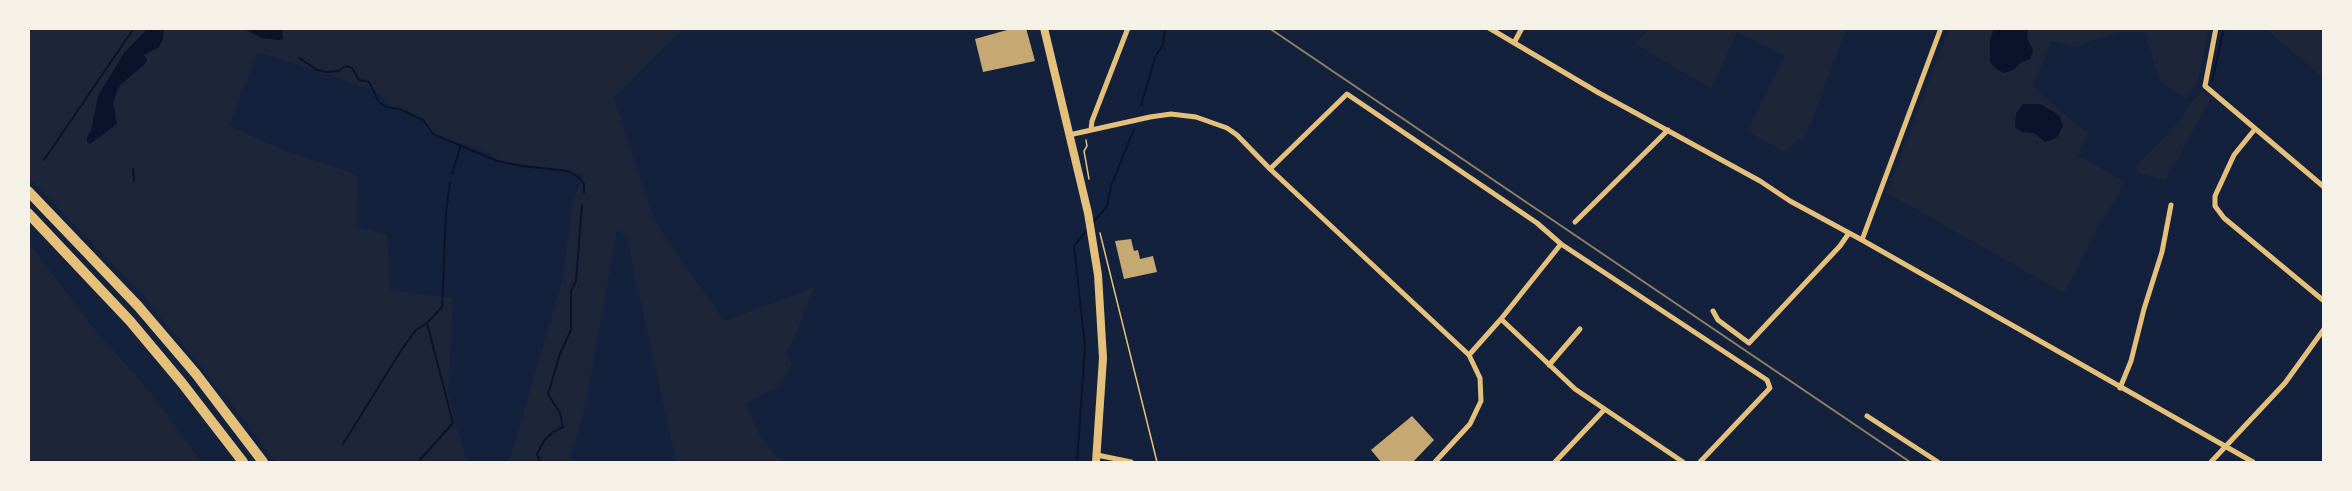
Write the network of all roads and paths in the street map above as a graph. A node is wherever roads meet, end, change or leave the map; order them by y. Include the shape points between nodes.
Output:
1 (1044, 28) edge
2 (1128, 28) edge
3 (1489, 28) edge
4 (1522, 28) edge
5 (1941, 28) edge
6 (2216, 28) edge
7 (1514, 42) junction
8 (1091, 129) junction
9 (2255, 129) junction
10 (1668, 130) junction
11 (1083, 131) junction
12 (1069, 135) junction
13 (1270, 169) junction
14 (1090, 184) dead end
15 (2324, 187) edge
16 (28, 191) edge
17 (2171, 205) dead end
18 (28, 213) edge
19 (1575, 222) dead end
20 (1849, 234) junction
21 (1097, 235) junction
22 (1862, 240) junction
23 (1561, 244) junction
24 (2324, 301) edge
25 (1713, 311) dead end
26 (1501, 319) junction
27 (1580, 329) dead end
28 (2324, 329) edge
29 (1469, 355) junction
30 (1549, 365) junction
31 (2120, 388) junction
32 (1604, 410) junction
33 (1867, 416) dead end
34 (2227, 447) junction
35 (1097, 459) edge
36 (243, 462) edge
37 (263, 462) edge
38 (1131, 462) edge
39 (1157, 462) edge
40 (1435, 462) edge
41 (1554, 462) edge
42 (1683, 462) edge
43 (1700, 462) edge
44 (1938, 462) edge
45 (2211, 462) edge
46 (2253, 462) edge

1 - 12 main road
2 - 8 street
3 - 7 street
4 - 7 street
5 - 22 street
6 - 9 street via 2205,86
7 - 10 street
8 - 11 street
8 - 13 street via 1160,116 1196,117 1237,135
9 - 15 street
9 - 24 street via 2234,156 2215,196 2215,206 2224,218
10 - 19 street
10 - 20 street
11 - 12 street
11 - 14 path
12 - 21 main road
13 - 23 street via 1347,94 1537,223
13 - 29 street
16 - 37 highway via 138,306
17 - 31 street via 2162,252
18 - 36 highway via 130,321
20 - 22 street
20 - 25 street via 1749,343 1718,320
21 - 35 main road via 1103,358
21 - 39 path
22 - 31 street
23 - 26 street
23 - 43 street via 1770,384
26 - 29 street
26 - 30 street
27 - 30 street
28 - 34 street via 2286,383
29 - 40 street via 1480,378 1481,401 1470,424
30 - 32 street
31 - 34 street
32 - 41 street
32 - 42 street
33 - 44 street
34 - 45 street
34 - 46 street
35 - 38 street

